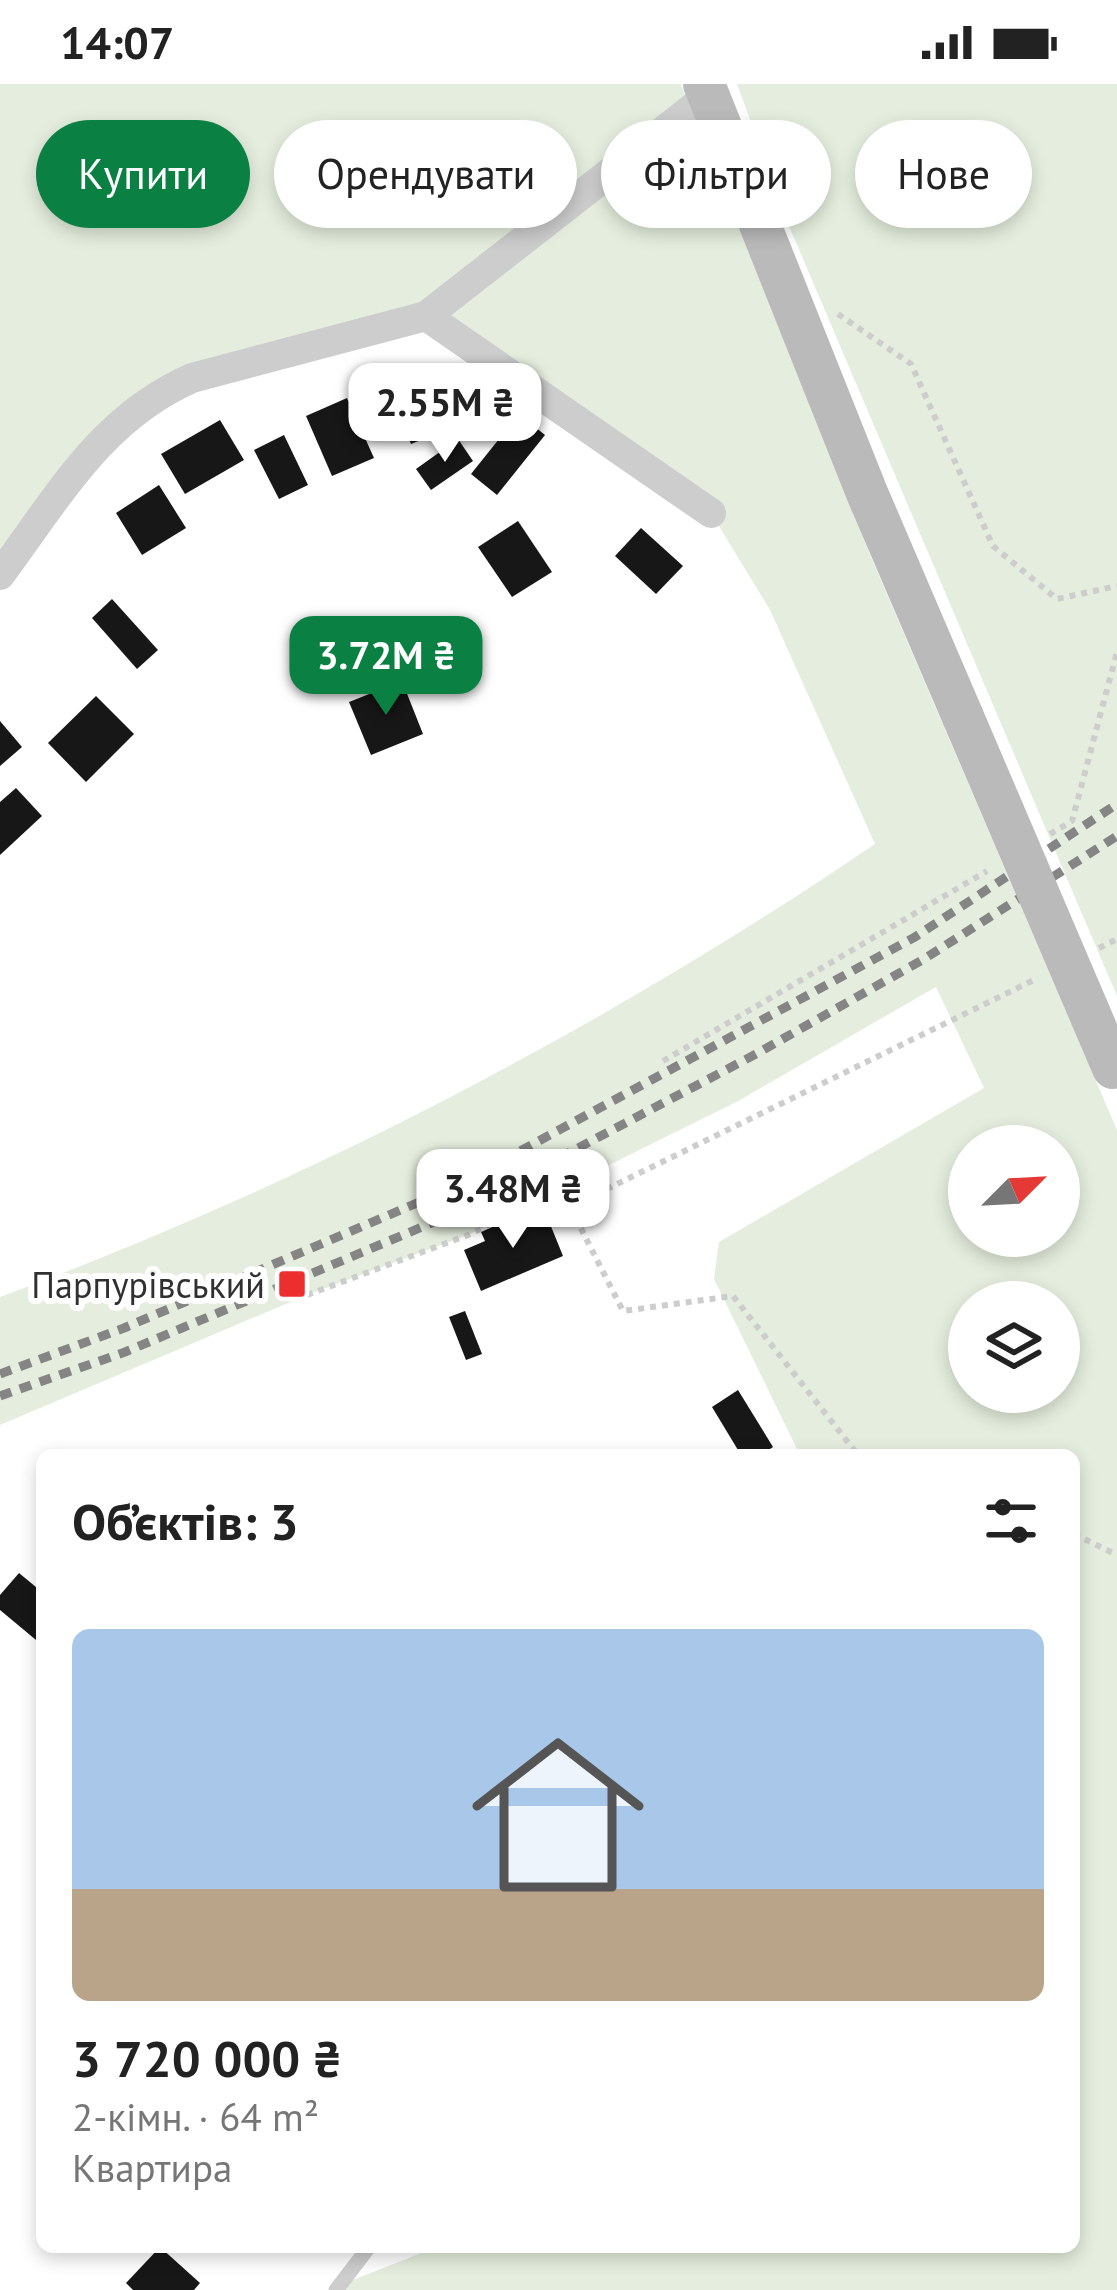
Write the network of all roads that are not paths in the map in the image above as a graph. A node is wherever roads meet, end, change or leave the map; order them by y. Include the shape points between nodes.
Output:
1 (706, 90) edge
2 (426, 316) junction
3 (711, 513) dead end
4 (0, 574) edge
5 (1115, 1072) edge
6 (364, 2253) edge
7 (336, 2290) edge

1 - 2 street
1 - 5 main road, bridge via 867,493
2 - 3 street
2 - 4 street via 158,393 98,444
6 - 7 lane

